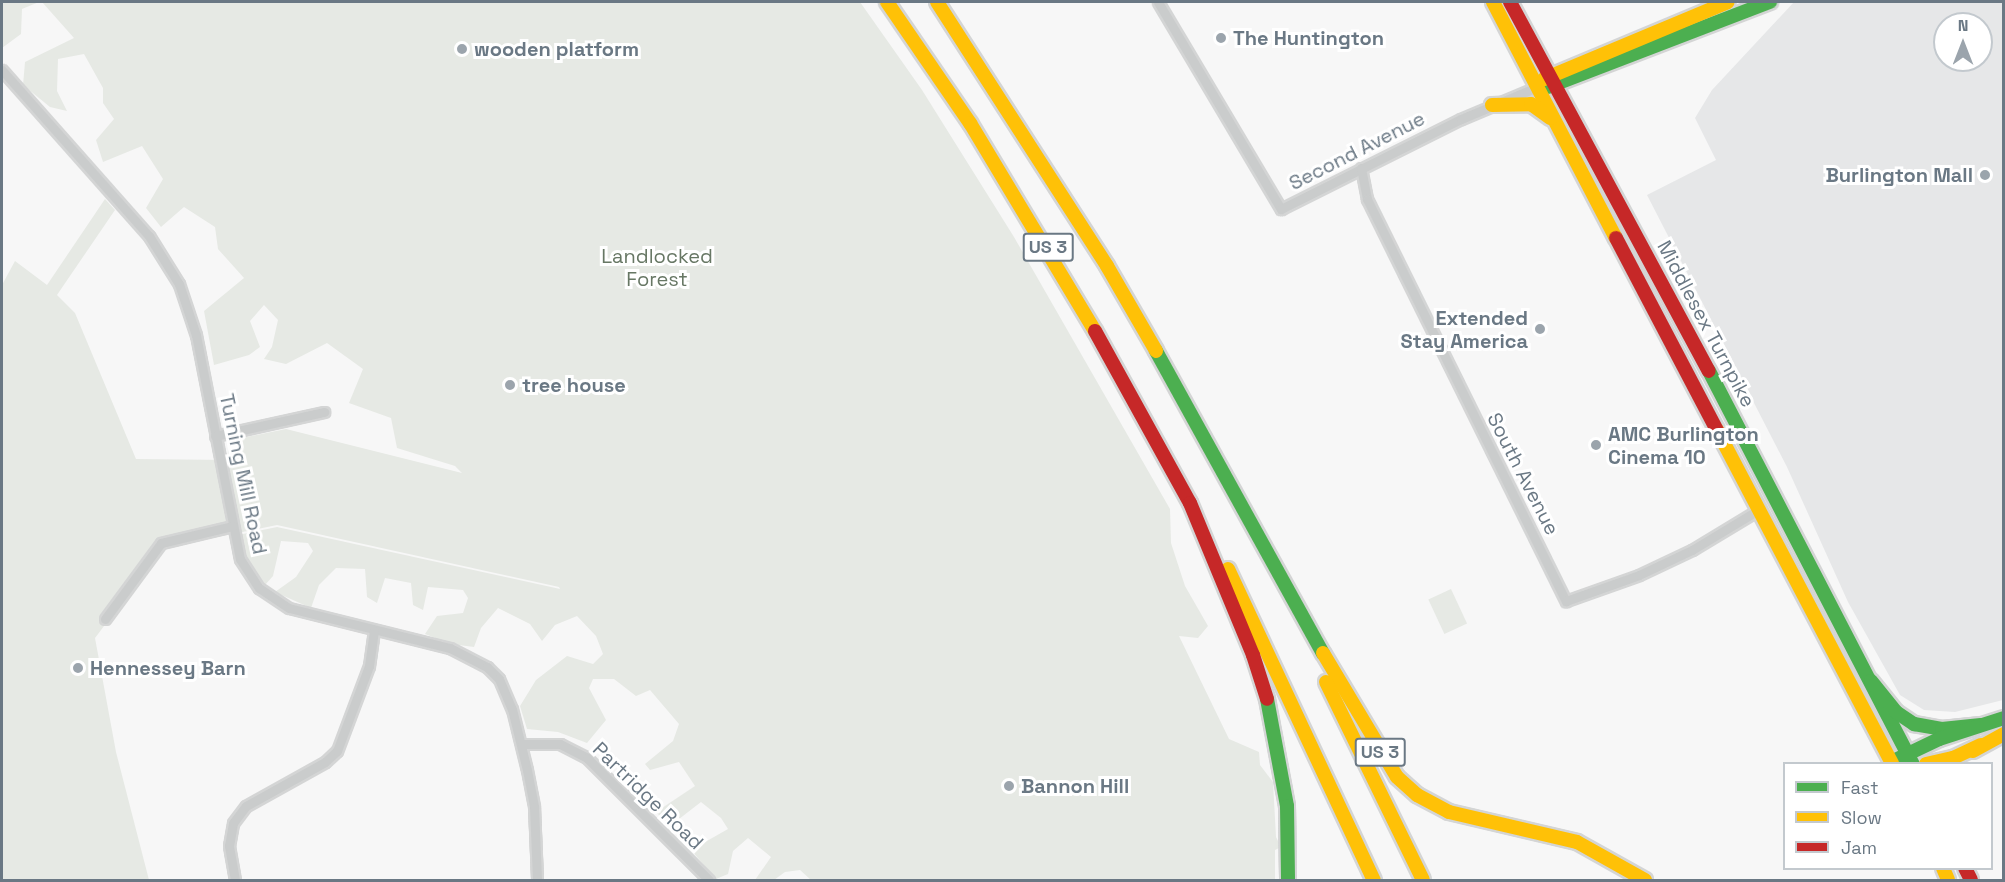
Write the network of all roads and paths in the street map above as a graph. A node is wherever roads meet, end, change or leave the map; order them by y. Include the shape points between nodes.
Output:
1 (887, 2) edge
2 (937, 2) edge
3 (1158, 2) edge
4 (1493, 2) edge
5 (1510, 2) edge
6 (1728, 2) edge
7 (1770, 2) edge
8 (2, 70) edge
9 (1549, 75) junction
10 (1537, 87) junction
11 (1556, 87) junction
12 (1492, 105) junction
13 (1555, 125) junction
14 (1361, 168) junction
15 (324, 412) dead end
16 (215, 436) junction
17 (1235, 496) junction
18 (1190, 503) junction
19 (1760, 509) junction
20 (1784, 513) junction
21 (233, 526) junction
22 (105, 619) dead end
23 (374, 631) junction
24 (1871, 681) junction
25 (2004, 718) edge
26 (1981, 725) junction
27 (2004, 734) edge
28 (522, 744) junction
29 (1981, 745) junction
30 (1910, 759) edge
31 (1890, 762) edge
32 (1935, 762) edge
33 (1961, 762) edge
34 (235, 880) edge
35 (537, 880) edge
36 (709, 880) edge
37 (1288, 880) edge
38 (1374, 880) edge
39 (1423, 880) edge
40 (1645, 880) edge

1 - 18 main road, US 3 via 1048,247 1136,399
2 - 17 main road, US 3 via 1086,232
3 - 14 street, Second Avenue via 1281,209
4 - 10 main road, Middlesex Turnpike
5 - 9 main road, Middlesex Turnpike
6 - 9 main road
7 - 11 main road
8 - 16 street, Turning Mill Road via 129,213 170,267 192,319
9 - 10 main road
9 - 11 main road, Middlesex Turnpike
10 - 11 main road
10 - 12 street, Second Avenue
10 - 13 main road, Middlesex Turnpike
11 - 20 main road, Middlesex Turnpike
12 - 13 main road via 1531,104
12 - 14 street, Second Avenue
13 - 19 main road, Middlesex Turnpike
14 - 19 street, South Avenue via 1367,198 1566,601 1640,575 1692,550
15 - 16 street
16 - 21 street, Turning Mill Road
17 - 39 main road
17 - 40 main road, US 3 via 1358,716 1407,787 1427,802 1458,815 1585,845
18 - 37 main road via 1253,655 1273,720 1287,806
18 - 38 main road, US 3 via 1237,586
19 - 20 main road
19 - 31 main road, Middlesex Turnpike
20 - 24 main road, Middlesex Turnpike
21 - 22 street via 160,543
21 - 23 street, Turning Mill Road via 246,572 270,597 289,608
23 - 28 street, Turning Mill Road via 450,648 487,667 505,691
23 - 34 street via 369,666 337,751 325,762 246,806 233,823 229,846
24 - 26 main road via 1896,712 1914,724 1942,729
24 - 30 main road, Middlesex Turnpike
25 - 26 main road
26 - 30 main road
27 - 29 main road
28 - 35 street, Turning Mill Road via 534,807
28 - 36 street, Partridge Road via 560,744 587,758
29 - 32 main road
29 - 33 main road

